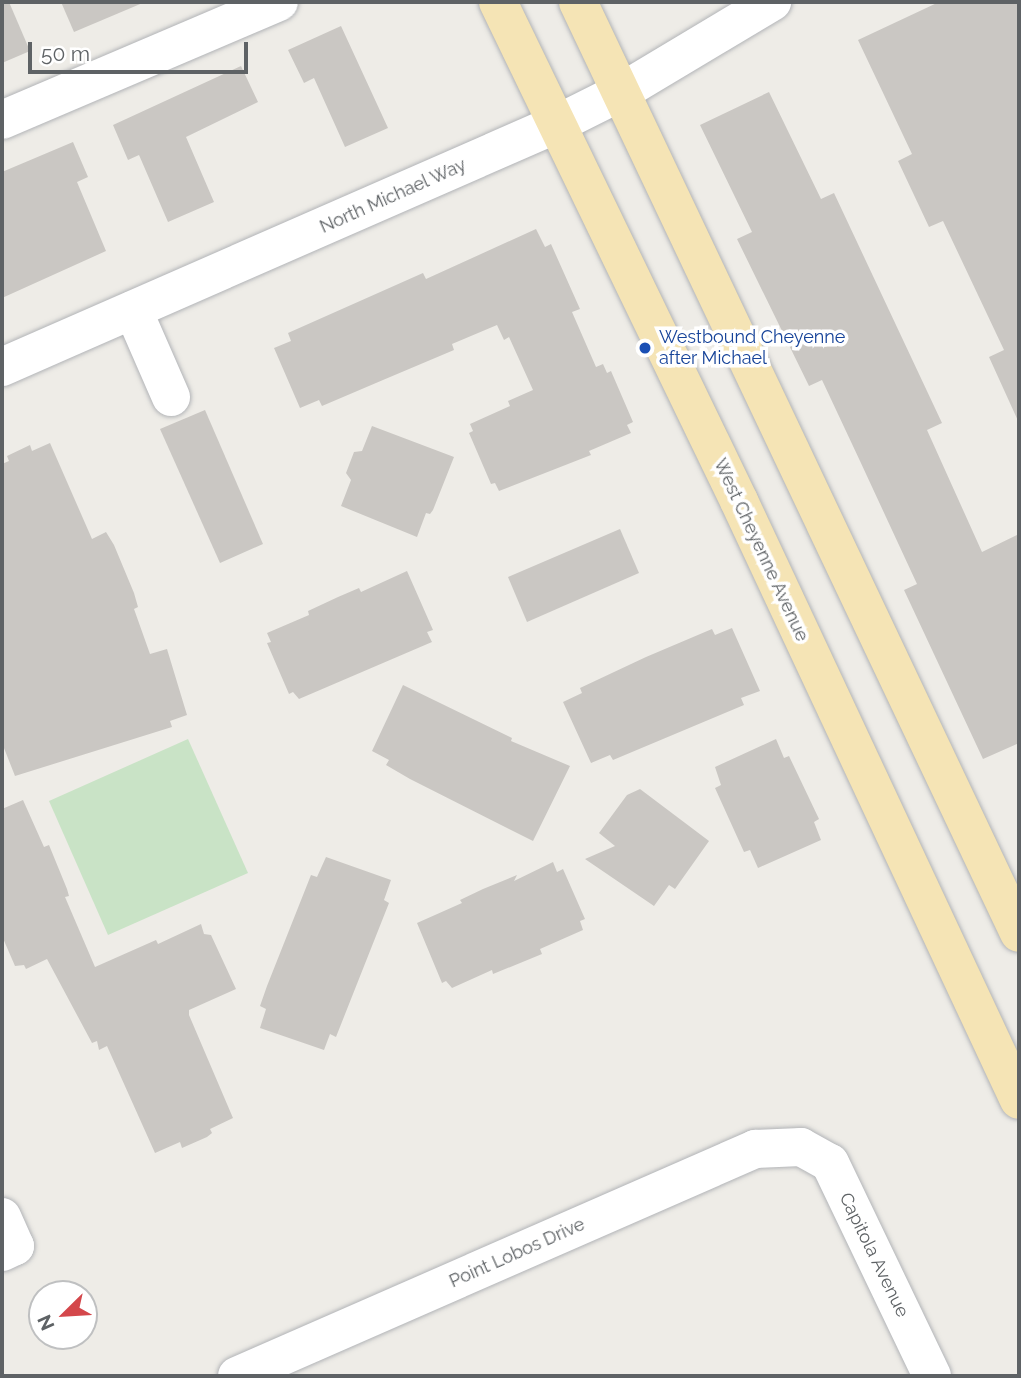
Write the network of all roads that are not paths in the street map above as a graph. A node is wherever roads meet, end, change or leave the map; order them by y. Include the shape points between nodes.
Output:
1 (279, 2) edge
2 (498, 2) edge
3 (578, 2) edge
4 (772, 2) edge
5 (623, 91) junction
6 (2, 120) edge
7 (559, 123) junction
8 (133, 310) junction
9 (2, 367) edge
10 (171, 397) dead end
11 (1019, 933) edge
12 (1019, 1100) edge
13 (801, 1147) joint
14 (2, 1217) edge
15 (2, 1252) edge
16 (237, 1376) edge
17 (932, 1376) edge

1 - 6 street
2 - 7 main road, West Cheyenne Avenue
3 - 5 main road
4 - 5 street, North Michael Way
5 - 7 street, North Michael Way
5 - 11 main road
7 - 8 street, North Michael Way
7 - 12 main road, West Cheyenne Avenue
8 - 9 street, North Michael Way
8 - 10 street
13 - 16 street, Point Lobos Drive via 755,1149
13 - 17 street, Capitola Avenue via 830,1163
14 - 15 street via 15,1247

